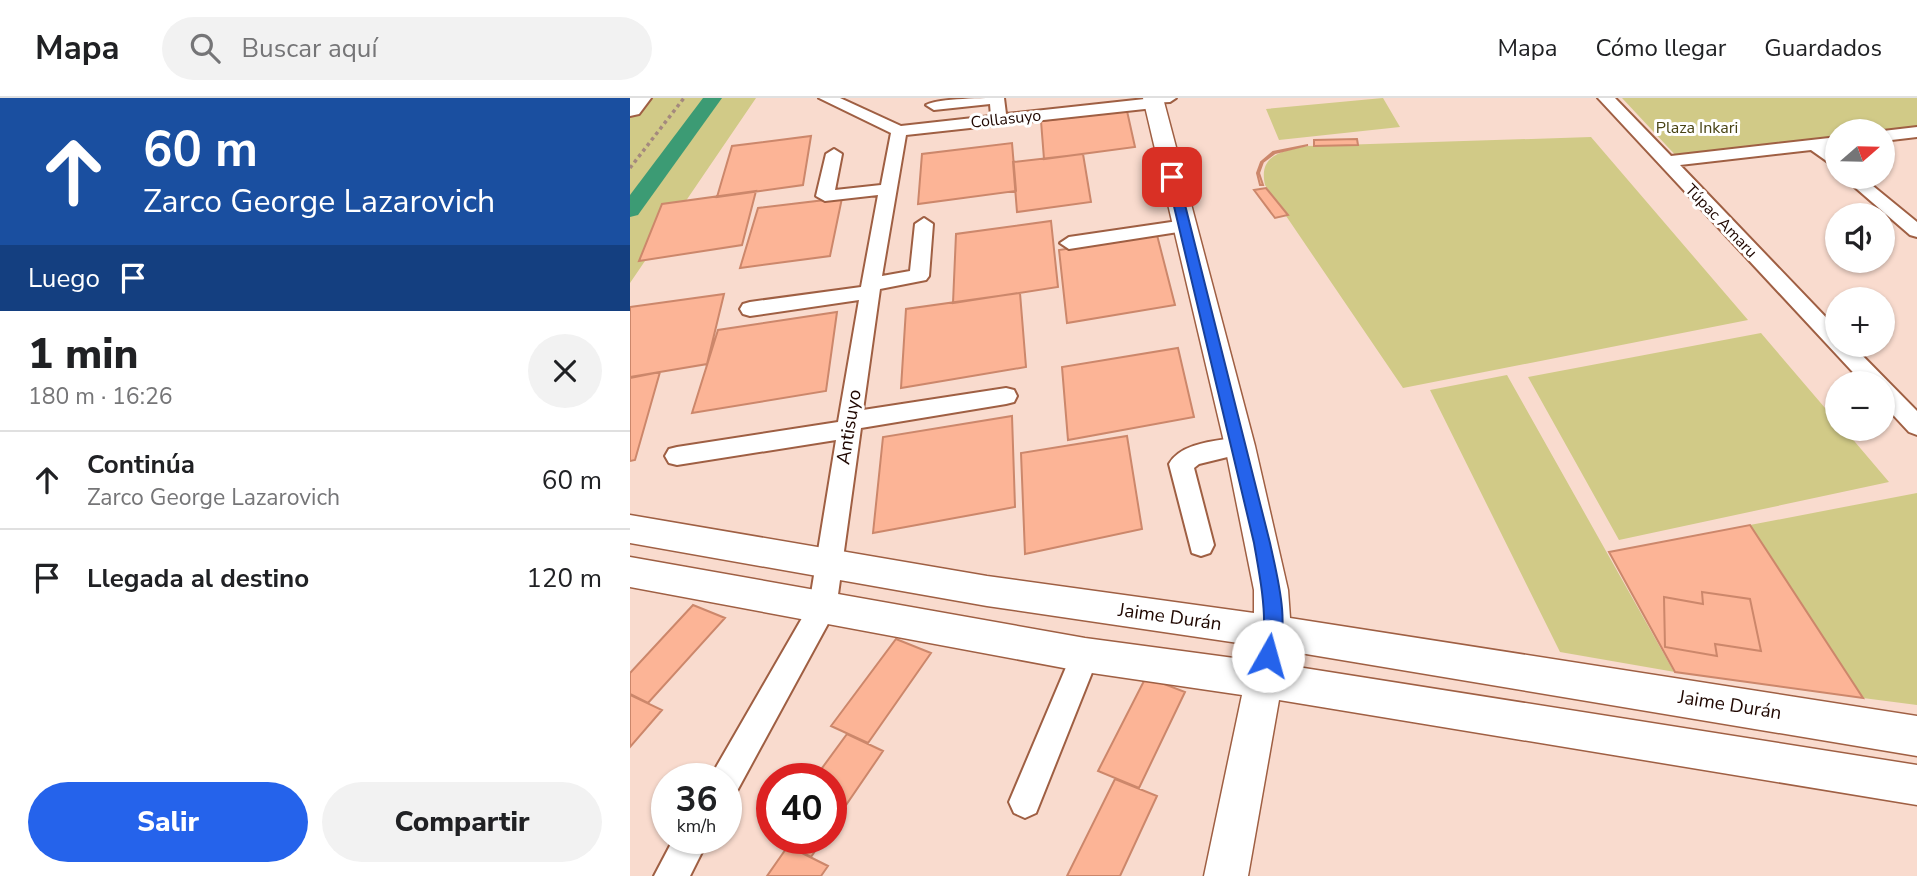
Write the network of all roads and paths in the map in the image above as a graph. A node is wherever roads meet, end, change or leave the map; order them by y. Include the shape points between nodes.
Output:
1 (639, 98) edge
2 (684, 98) edge
3 (827, 98) edge
4 (1606, 98) edge
5 (1157, 100) edge
6 (934, 105) dead end
7 (630, 109) edge
8 (1026, 117) junction
9 (999, 120) junction
10 (899, 131) junction
11 (1917, 132) edge
12 (1895, 135) edge
13 (945, 142) dead end
14 (1825, 143) edge
15 (1814, 144) junction
16 (834, 153) dead end
17 (1825, 153) edge
18 (1666, 162) junction
19 (630, 168) edge
20 (888, 189) junction
21 (1866, 189) edge
22 (924, 224) dead end
23 (1185, 226) junction
24 (1917, 231) edge
25 (1069, 243) dead end
26 (870, 288) junction
27 (750, 309) dead end
28 (1825, 329) edge
29 (1851, 357) edge
30 (1865, 371) edge
31 (1006, 396) dead end
32 (1895, 403) edge
33 (849, 425) junction
34 (1917, 426) edge
35 (1240, 446) junction
36 (677, 456) dead end
37 (630, 529) edge
38 (1201, 545) dead end
39 (829, 564) junction
40 (634, 578) edge
41 (822, 608) junction
42 (1273, 632) junction
43 (1085, 655) junction
44 (1264, 680) junction
45 (1917, 736) edge
46 (735, 763) edge
47 (1917, 785) edge
48 (1025, 802) dead end
49 (684, 854) edge
50 (671, 876) edge
51 (1227, 876) edge

1 - 7 highway
2 - 19 path
3 - 10 street
4 - 18 street, Túpac Amaru
5 - 8 street, Collasuyo
5 - 23 street
6 - 9 street via 997,99
8 - 9 street, Collasuyo
8 - 13 street via 1026,132
9 - 10 street, Collasuyo
10 - 20 street, Antisuyo
11 - 12 street
14 - 15 street
15 - 17 street
15 - 18 street
16 - 20 street via 825,196
18 - 28 street, Túpac Amaru
20 - 26 street, Antisuyo
21 - 24 street
22 - 26 street via 919,276
23 - 25 street
23 - 35 street
26 - 27 street
26 - 33 street, Antisuyo
29 - 30 street, Túpac Amaru
31 - 33 street
32 - 34 street
33 - 36 street
33 - 39 street, Antisuyo
35 - 38 street via 1193,456 1181,464
35 - 42 street via 1271,590
37 - 39 street, Jaime Durán
39 - 41 street, Antisuyo
39 - 42 street, Jaime Durán
40 - 41 street
41 - 43 street
41 - 46 street, Antisuyo
42 - 44 street
42 - 45 street, Jaime Durán
43 - 44 street
43 - 48 street
44 - 47 street
44 - 51 street
49 - 50 street

